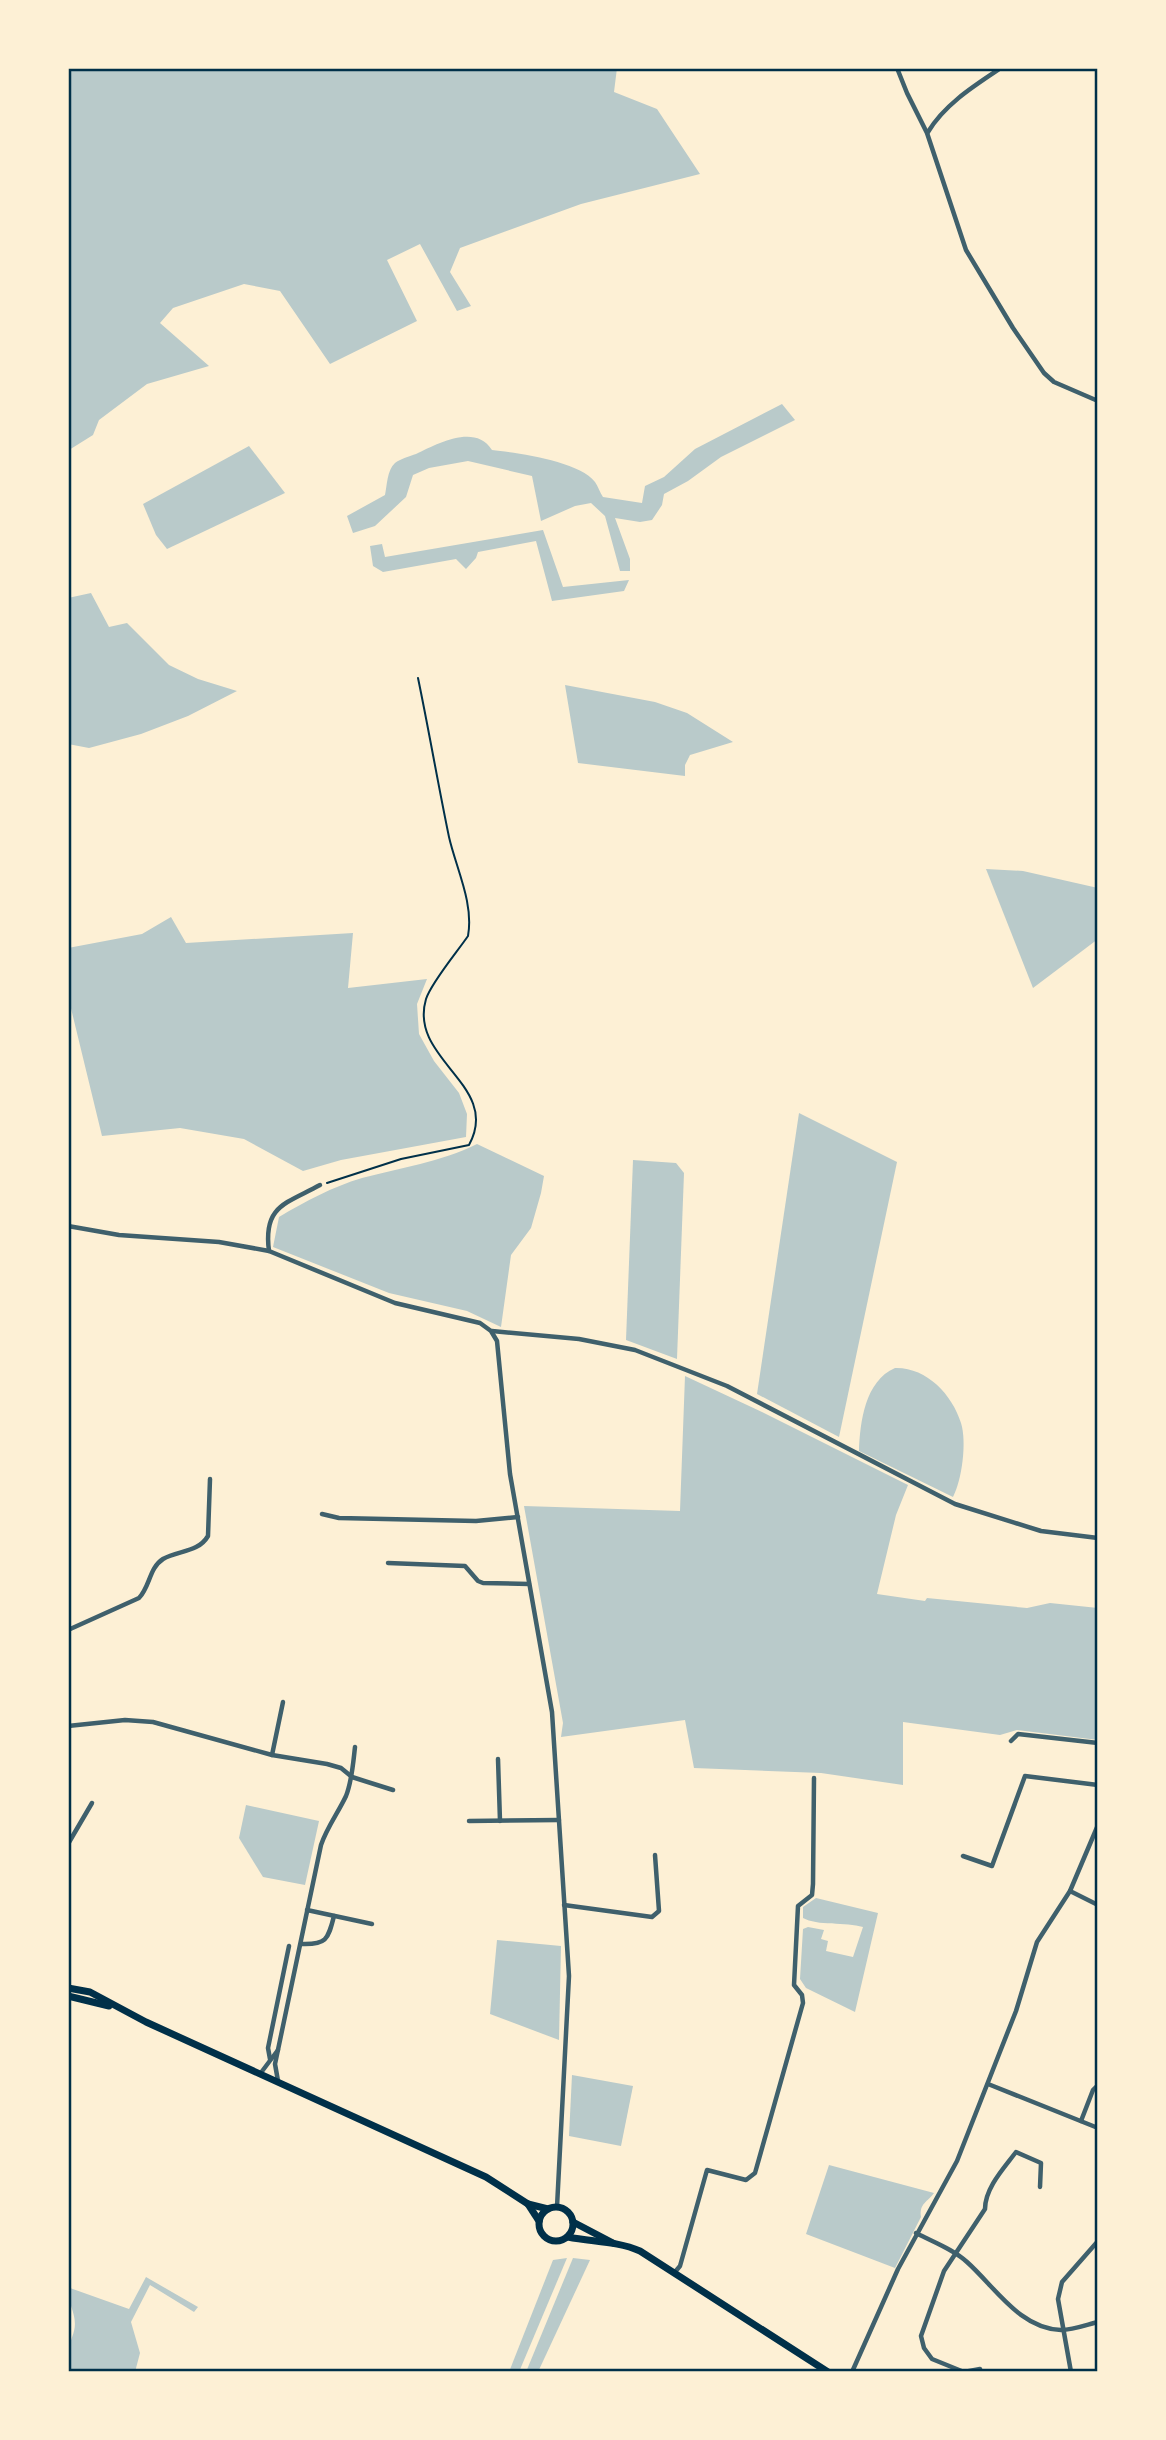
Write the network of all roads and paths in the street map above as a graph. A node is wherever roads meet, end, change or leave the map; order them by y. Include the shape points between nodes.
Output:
1 (897, 68) edge
2 (1001, 68) edge
3 (928, 133) junction
4 (1098, 401) edge
5 (418, 678) dead end
6 (320, 1185) joint
7 (68, 1226) edge
8 (268, 1251) junction
9 (491, 1331) junction
10 (210, 1479) dead end
11 (322, 1514) dead end
12 (518, 1517) junction
13 (1098, 1538) edge
14 (388, 1563) dead end
15 (530, 1584) junction
16 (68, 1630) edge
17 (283, 1702) dead end
18 (68, 1726) edge
19 (1011, 1741) dead end
20 (1098, 1743) edge
21 (355, 1747) dead end
22 (272, 1755) junction
23 (498, 1759) dead end
24 (352, 1777) junction
25 (814, 1778) dead end
26 (1098, 1785) edge
27 (393, 1790) dead end
28 (92, 1803) dead end
29 (558, 1820) junction
30 (469, 1821) dead end
31 (500, 1821) junction
32 (1098, 1825) edge
33 (68, 1844) edge
34 (1091, 1844) junction
35 (1098, 1848) edge
36 (655, 1855) dead end
37 (963, 1856) dead end
38 (1070, 1891) junction
39 (564, 1905) junction
40 (1098, 1905) edge
41 (307, 1910) junction
42 (334, 1916) junction
43 (372, 1924) dead end
44 (300, 1944) junction
45 (289, 1946) dead end
46 (68, 1988) edge
47 (68, 1996) edge
48 (129, 2014) junction
49 (278, 2050) junction
50 (270, 2059) junction
51 (260, 2074) junction
52 (278, 2081) junction
53 (988, 2084) junction
54 (1098, 2085) edge
55 (1081, 2121) junction
56 (1098, 2129) edge
57 (1040, 2187) dead end
58 (528, 2204) junction
59 (557, 2207) junction
60 (548, 2209) junction
61 (539, 2221) junction
62 (573, 2222) junction
63 (916, 2233) junction
64 (568, 2237) junction
65 (1098, 2241) edge
66 (613, 2243) junction
67 (957, 2255) junction
68 (676, 2272) junction
69 (1098, 2322) edge
70 (1063, 2330) junction
71 (980, 2369) dead end
72 (828, 2372) edge
73 (852, 2372) edge
74 (1072, 2372) edge

1 - 3 street
2 - 3 street via 959,97 937,117
3 - 4 street via 960,235 1006,318 1044,373
5 - 6 path via 470,926 468,936 427,996 423,1013 431,1045 471,1099 474,1136 469,1145 459,1149 401,1159
6 - 8 street via 275,1211 268,1226
7 - 8 street
8 - 9 street via 395,1303 480,1323
9 - 12 street via 497,1341
9 - 13 street via 579,1339 635,1350 727,1386 955,1504 1041,1531
10 - 16 street via 204,1543 164,1558 139,1598
11 - 12 street via 477,1521
12 - 15 street
14 - 15 street via 465,1566 483,1583
15 - 29 street via 552,1712
17 - 22 street
18 - 22 street via 153,1722
19 - 20 street via 1018,1734
21 - 24 street
22 - 24 street via 327,1764
23 - 31 street
24 - 27 street
24 - 41 street via 326,1830
25 - 68 street via 812,1895 798,1906 794,1984 803,2003 755,2172 746,2180 707,2170
26 - 37 street via 1025,1776 992,1866
28 - 33 street
29 - 31 street
29 - 39 street
30 - 31 street
32 - 34 street
34 - 35 street
34 - 38 street
36 - 39 street via 657,1915
38 - 40 street
38 - 53 street via 1037,1942
39 - 59 street via 569,1976
41 - 42 street
41 - 44 street
42 - 43 street
42 - 44 street via 324,1941
44 - 49 street
45 - 50 street via 268,2048
46 - 48 main road via 90,1992
47 - 48 main road
48 - 51 main road
49 - 50 street
49 - 52 street
50 - 51 street
51 - 52 main road
52 - 58 main road via 486,2177
53 - 55 street
53 - 63 street via 957,2161
54 - 55 street
55 - 56 street
57 - 67 street via 1041,2163 1016,2152 992,2185 985,2208
58 - 60 main road
58 - 61 main road
59 - 60 main road
59 - 62 main road
60 - 61 main road
61 - 64 main road via 540,2232 548,2240
62 - 64 main road
62 - 66 main road
63 - 67 street
63 - 73 street
64 - 66 main road
65 - 70 street via 1062,2282 1058,2299
66 - 68 main road via 640,2251
67 - 70 street via 1030,2320
67 - 71 street via 944,2271 921,2342 932,2359 964,2372
68 - 72 main road
69 - 70 street
70 - 74 street

